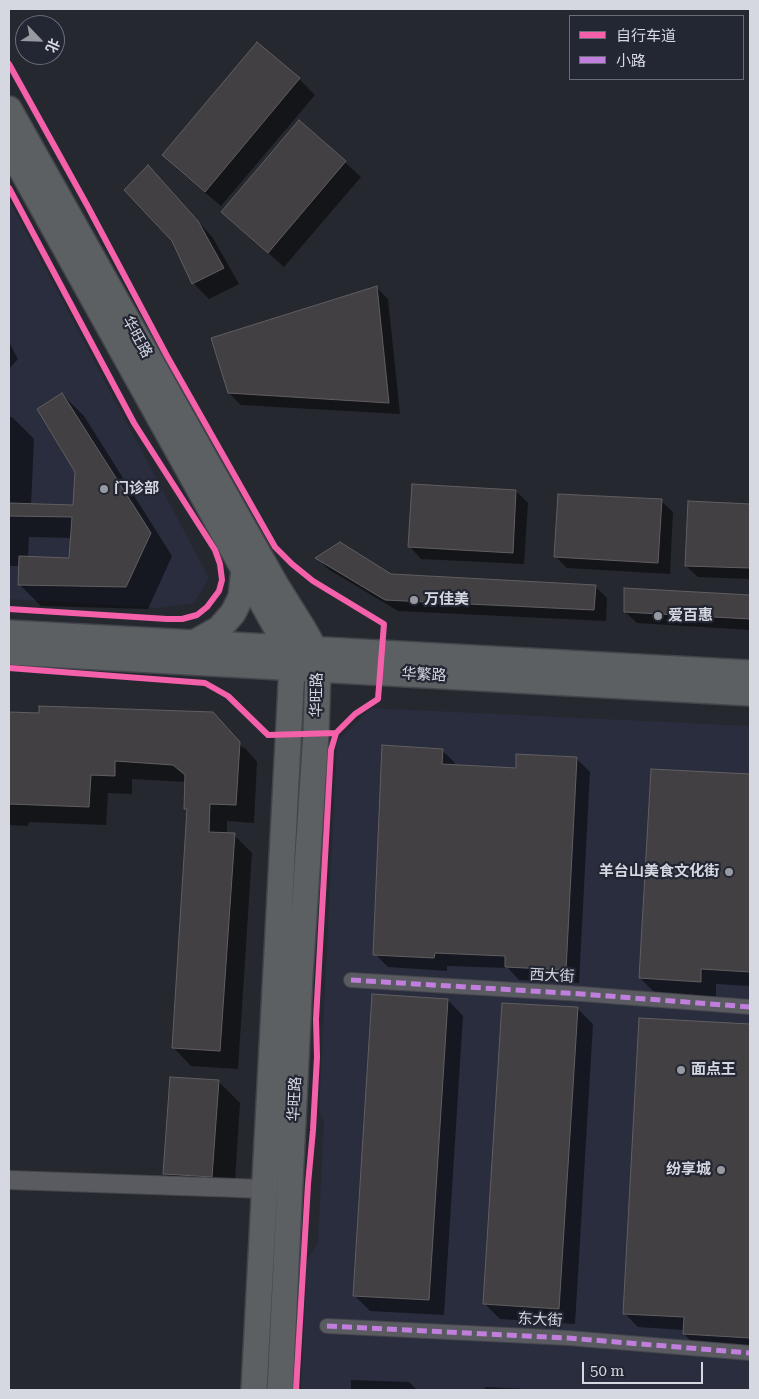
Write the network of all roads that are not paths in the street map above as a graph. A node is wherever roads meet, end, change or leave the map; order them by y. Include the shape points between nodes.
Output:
1 (9, 109) edge
2 (9, 147) edge
3 (244, 569) junction
4 (9, 633) edge
5 (194, 643) junction
6 (9, 652) edge
7 (289, 657) junction
8 (316, 659) junction
9 (750, 672) edge
10 (750, 694) edge
11 (352, 980) dead end
12 (750, 1007) edge
13 (9, 1180) edge
14 (264, 1189) junction
15 (327, 1326) dead end
16 (750, 1353) edge
17 (254, 1390) edge
18 (280, 1390) edge

1 - 8 main road, 华旺路
2 - 3 main road, 华旺路
3 - 5 main road via 241,597 233,613 219,629
3 - 7 main road, 华旺路
4 - 5 main road, 华繁路
5 - 7 main road, 华繁路
6 - 7 main road, 华繁路
7 - 8 main road, 华繁路
7 - 14 main road, 华旺路
8 - 9 main road, 华繁路
8 - 10 main road, 华繁路
8 - 18 main road, 华旺路 via 316,733 300,976
11 - 12 street, 西大街
13 - 14 street
14 - 17 main road, 华旺路
15 - 16 street, 东大街 via 568,1338

